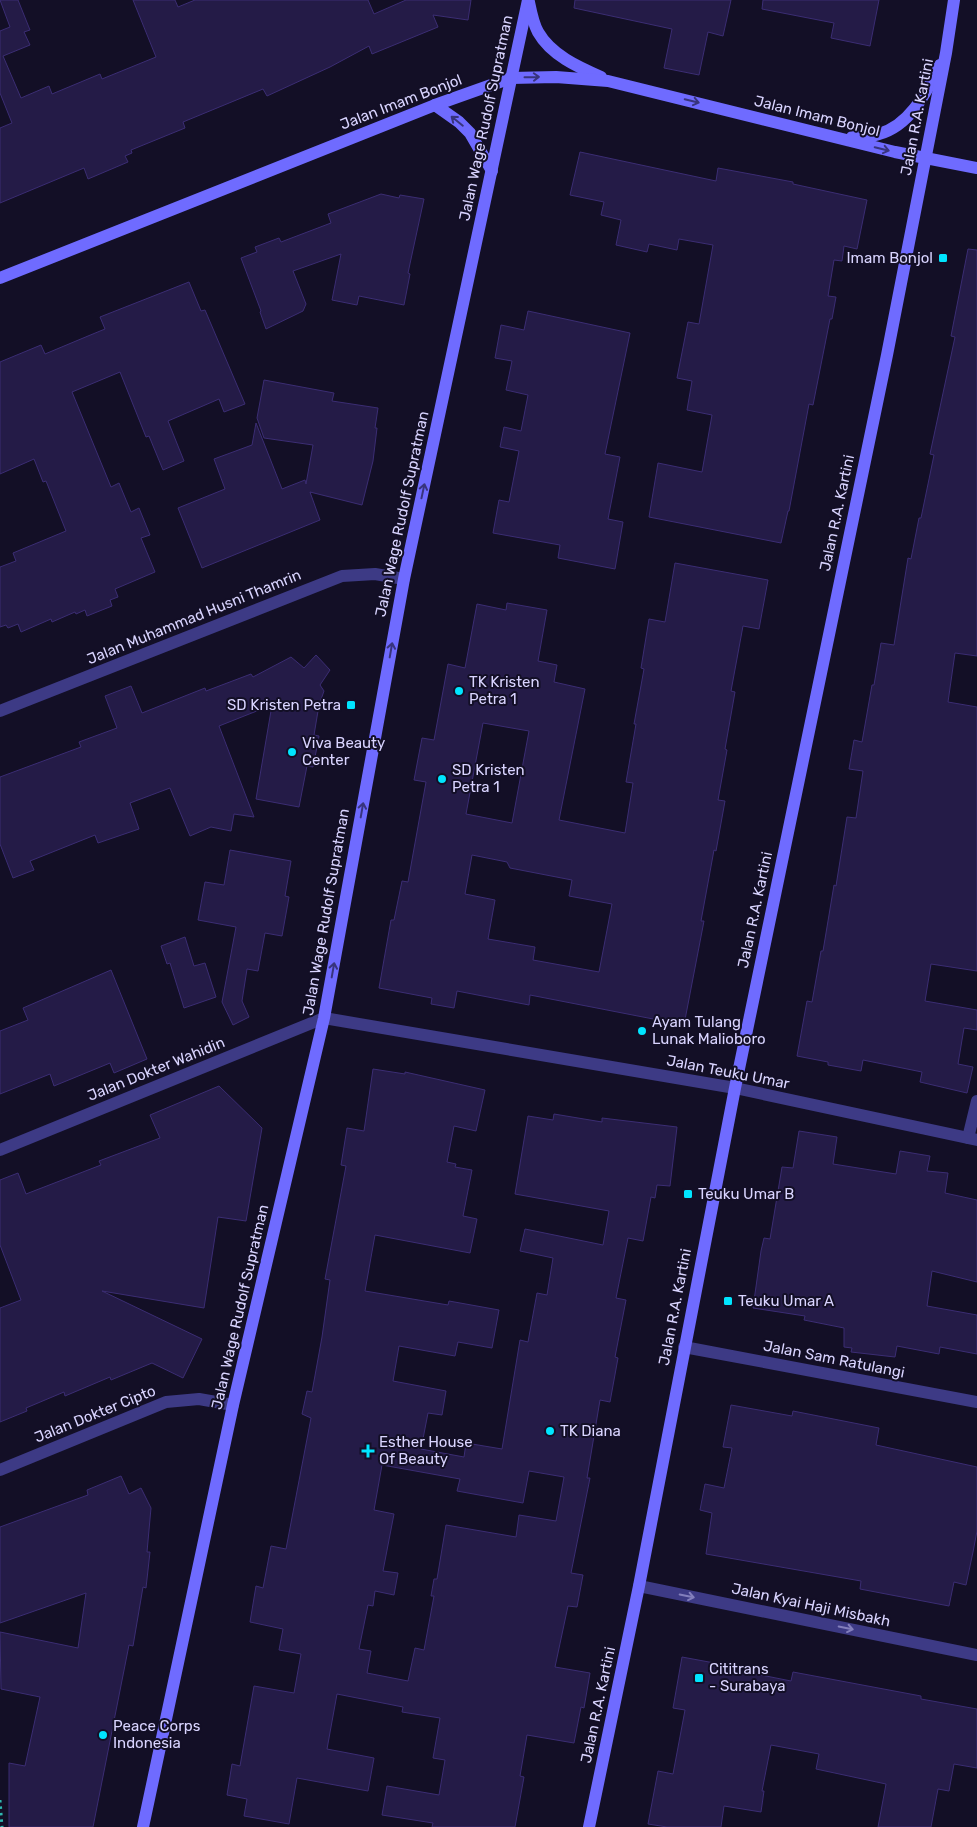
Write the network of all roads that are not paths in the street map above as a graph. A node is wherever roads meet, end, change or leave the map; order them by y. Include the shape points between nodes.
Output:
1 (528, 0) edge
2 (954, 0) edge
3 (946, 53) junction
4 (510, 78) junction
5 (608, 81) junction
6 (435, 105) junction
7 (839, 138) junction
8 (925, 158) junction
9 (977, 168) edge
10 (492, 170) junction
11 (0, 278) edge
12 (404, 579) junction
13 (0, 711) edge
14 (324, 1018) junction
15 (735, 1088) junction
16 (977, 1101) edge
17 (973, 1139) edge
18 (0, 1150) edge
19 (684, 1347) junction
20 (977, 1402) edge
21 (233, 1405) junction
22 (0, 1470) edge
23 (639, 1586) junction
24 (977, 1655) edge
25 (143, 1827) edge
26 (589, 1827) edge

1 - 4 street, Jalan Wage Rudolf Supratman
1 - 5 street via 538,33 549,46 565,59
2 - 3 street, Jalan R.A. Kartini
3 - 7 street via 916,106 903,121 880,134
3 - 8 street, Jalan R.A. Kartini
4 -> 5 street, Jalan Imam Bonjol
4 - 6 street, Jalan Imam Bonjol
4 - 10 street, Jalan Wage Rudolf Supratman
5 -> 7 street, Jalan Imam Bonjol
10 -> 6 street via 470,133
6 - 11 street, Jalan Imam Bonjol
7 -> 8 street, Jalan Imam Bonjol
8 - 9 street, Jalan Imam Bonjol
8 - 15 street, Jalan R.A. Kartini
12 -> 10 street, Jalan Wage Rudolf Supratman
12 - 13 street, Jalan Muhammad Husni Thamrin via 375,574 342,576
14 -> 12 street, Jalan Wage Rudolf Supratman
14 - 15 street, Jalan Teuku Umar
14 - 18 street, Jalan Dokter Wahidin
14 - 21 street, Jalan Wage Rudolf Supratman
15 - 17 street, Jalan Teuku Umar
15 - 19 street, Jalan R.A. Kartini
16 - 17 street
19 - 20 street, Jalan Sam Ratulangi
19 - 23 street, Jalan R.A. Kartini
21 - 22 street, Jalan Dokter Cipto via 199,1399 166,1402
21 - 25 street, Jalan Wage Rudolf Supratman
23 -> 24 street, Jalan Kyai Haji Misbakh
23 - 26 street, Jalan R.A. Kartini

